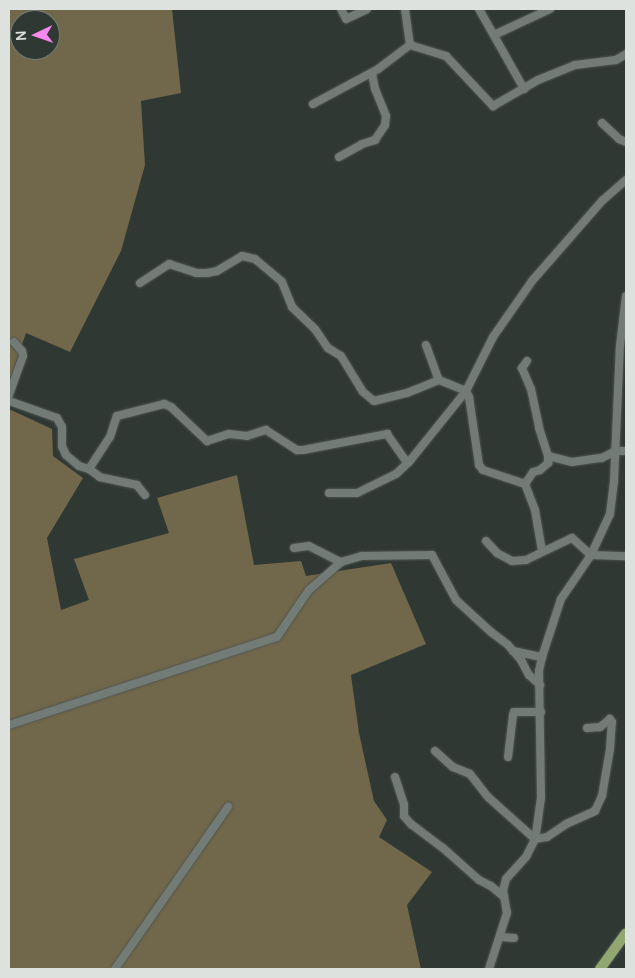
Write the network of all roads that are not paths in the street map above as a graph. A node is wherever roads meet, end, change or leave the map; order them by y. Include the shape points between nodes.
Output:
1 (341, 9) edge
2 (367, 9) edge
3 (405, 9) edge
4 (479, 9) edge
5 (550, 9) edge
6 (494, 35) junction
7 (410, 45) junction
8 (626, 54) edge
9 (372, 72) junction
10 (524, 89) junction
11 (313, 104) dead end
12 (602, 123) dead end
13 (626, 142) edge
14 (339, 157) dead end
15 (626, 180) edge
16 (140, 284) dead end
17 (626, 296) edge
18 (14, 342) dead end
19 (426, 345) dead end
20 (527, 361) dead end
21 (439, 380) junction
22 (466, 391) junction
23 (9, 395) edge
24 (9, 401) edge
25 (615, 451) junction
26 (626, 451) edge
27 (548, 456) junction
28 (409, 462) junction
29 (89, 468) junction
30 (525, 484) junction
31 (329, 493) dead end
32 (145, 495) dead end
33 (486, 541) dead end
34 (294, 548) dead end
35 (542, 550) junction
36 (591, 555) junction
37 (626, 556) edge
38 (341, 562) junction
39 (513, 651) junction
40 (542, 657) junction
41 (540, 686) junction
42 (541, 712) junction
43 (9, 725) edge
44 (587, 728) dead end
45 (435, 752) dead end
46 (508, 757) dead end
47 (395, 777) dead end
48 (228, 807) dead end
49 (534, 839) junction
50 (504, 897) junction
51 (626, 933) edge
52 (501, 937) junction
53 (514, 938) dead end
54 (115, 969) edge
55 (489, 969) edge
56 (600, 969) edge

1 - 2 street via 346,19
3 - 7 street
4 - 6 street
5 - 6 street
6 - 10 street
7 - 9 street
7 - 10 street via 446,56 490,105
8 - 10 street via 616,60 575,65
9 - 11 street
9 - 14 street via 386,116 385,125 376,140
12 - 13 street via 618,139
15 - 22 street via 603,200 532,281 493,337
16 - 21 street via 169,264 206,273 217,271 242,256 255,260 282,282 292,307 315,328 328,348 340,356 363,392 374,401 407,393
17 - 25 street
18 - 23 street via 23,356
19 - 21 street
20 - 27 street via 522,368 531,389
21 - 22 street
22 - 28 street
22 - 30 street via 479,465 483,470
24 - 29 street via 57,418 62,427 62,446 66,455 79,466
25 - 26 street
25 - 27 street via 602,458 572,462
25 - 36 street via 610,514
27 - 30 street via 548,463 533,472
28 - 29 street via 387,434 303,450 297,450 266,430 246,436 229,434 207,441 164,404 117,416 110,437
28 - 31 street via 396,474 357,493
29 - 32 street via 100,477 137,485
30 - 35 street via 535,510
33 - 35 street via 497,553 512,561 526,560
34 - 38 street via 309,546
35 - 36 street via 572,538
36 - 37 street
36 - 40 street via 562,599
38 - 39 street via 362,556 432,555 456,600
38 - 43 street via 309,590 277,637
39 - 40 street
39 - 41 street
40 - 41 street
41 - 42 street
42 - 46 street via 514,712
42 - 49 street via 542,797
44 - 49 street via 600,727 610,719 612,722 602,796 595,811 546,837
45 - 49 street via 453,767 470,774 488,797
47 - 50 street via 404,816 411,824
48 - 54 street
49 - 50 street via 526,857 506,879
50 - 52 street via 507,914
51 - 56 main road
52 - 53 street
52 - 55 street

